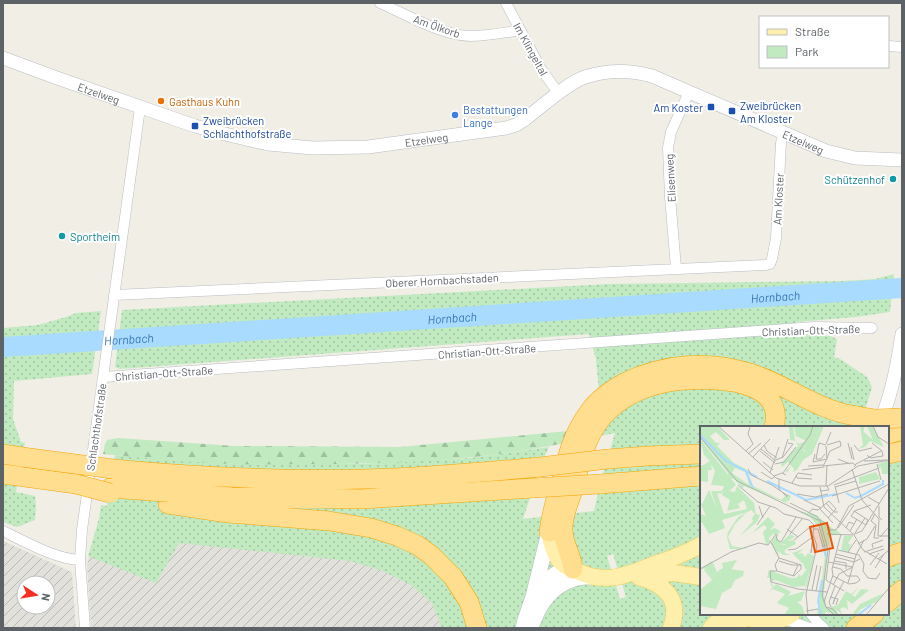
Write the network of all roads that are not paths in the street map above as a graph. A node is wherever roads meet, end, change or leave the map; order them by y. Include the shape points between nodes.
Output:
1 (380, 3) edge
2 (506, 3) edge
3 (520, 30) junction
4 (889, 46) edge
5 (902, 47) edge
6 (3, 58) edge
7 (689, 92) junction
8 (558, 94) junction
9 (140, 108) junction
10 (784, 133) junction
11 (902, 160) edge
12 (770, 264) joint
13 (676, 268) junction
14 (114, 295) junction
15 (872, 328) dead end
16 (902, 334) edge
17 (103, 372) junction
18 (774, 426) edge
19 (876, 426) edge
20 (898, 426) edge
21 (902, 451) edge
22 (3, 454) edge
23 (697, 454) edge
24 (889, 454) edge
25 (11, 475) edge
26 (700, 476) edge
27 (110, 491) junction
28 (3, 532) edge
29 (549, 532) junction
30 (700, 545) edge
31 (902, 545) edge
32 (889, 547) edge
33 (902, 552) edge
34 (889, 557) edge
35 (902, 558) edge
36 (80, 560) junction
37 (889, 563) edge
38 (700, 566) edge
39 (638, 573) junction
40 (572, 574) junction
41 (700, 576) edge
42 (902, 590) edge
43 (533, 598) junction
44 (889, 601) edge
45 (722, 615) edge
46 (812, 615) edge
47 (873, 615) edge
48 (746, 616) edge
49 (788, 616) edge
50 (85, 628) edge
51 (477, 628) edge
52 (524, 628) edge
53 (529, 628) edge
54 (671, 628) edge
55 (712, 628) edge
56 (725, 628) edge
57 (810, 628) edge
58 (824, 628) edge
59 (856, 628) edge

1 - 3 street, Am Ölkorb via 432,26 460,35
2 - 3 street, Im Klingeltal
3 - 8 street, Im Klingeltal
4 - 5 street
6 - 9 street, Etzelweg
7 - 8 street, Etzelweg via 647,75 622,71 585,77
7 - 10 street, Etzelweg
7 - 13 street, Elisenweg via 671,132 668,148
8 - 9 street, Etzelweg via 524,120 506,128 348,148 268,144 195,126
9 - 14 street, Schlachthofstraße
10 - 11 street, Etzelweg via 839,155
10 - 12 street, Am Kloster via 781,143 776,238
12 - 13 street, Oberer Hornbachstaden
13 - 14 street, Oberer Hornbachstaden
14 - 17 street, Schlachthofstraße
15 - 17 street, Christian-Ott-Straße via 814,327 623,342
16 - 19 street via 887,402
17 - 36 street, Schlachthofstraße
18 - 40 highway via 775,411 769,398 754,389 732,382 705,379 666,383 641,391 611,408 599,421 583,452 563,523 563,536 572,558
20 - 29 highway, bridge via 840,412 766,379 734,369 707,365 668,367 629,380 606,394 583,420 570,447
21 - 24 highway
22 - 23 highway, bridge via 176,475 365,479 445,476 608,459
25 - 27 highway, bridge
26 - 27 highway, bridge via 362,499 232,497
27 - 51 highway via 150,501 228,513 336,522 397,536 431,555 453,577 469,602
28 - 36 street via 58,555
29 - 40 main road via 559,559
29 - 43 main road
30 - 39 main road
31 - 32 highway
33 - 34 highway
35 - 37 highway
36 - 50 street, Schlachthofstraße
38 - 39 main road
39 - 40 main road via 610,578 590,577 576,572
39 - 41 main road
39 - 54 main road via 668,593 674,608
40 - 43 main road via 563,569 544,583
40 - 53 main road via 544,601
42 - 44 highway
43 - 52 main road
45 - 55 main road
46 - 58 street
47 - 59 highway
48 - 49 main road via 766,622
48 - 56 main road
49 - 57 street

